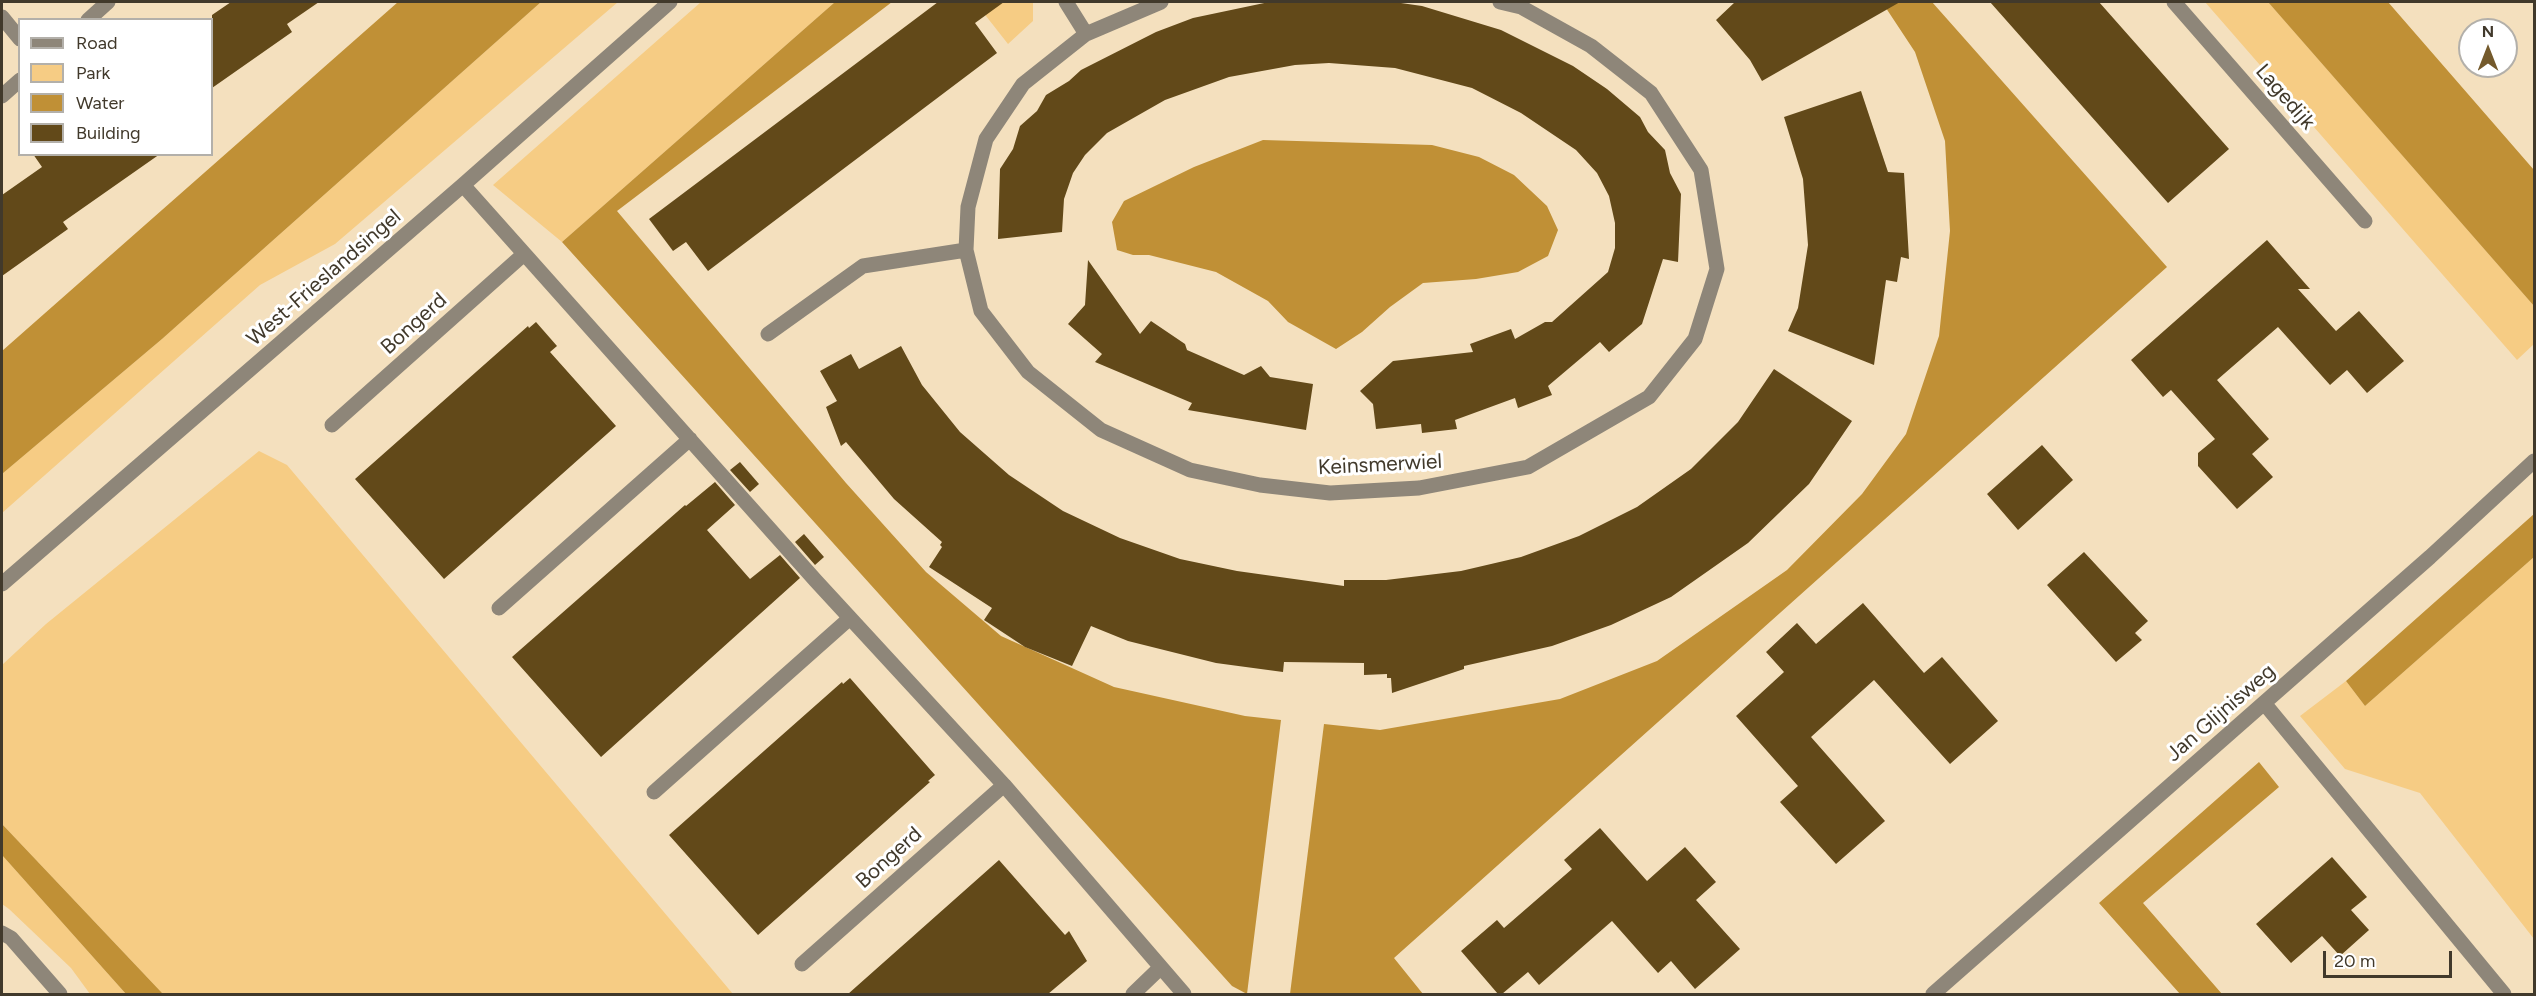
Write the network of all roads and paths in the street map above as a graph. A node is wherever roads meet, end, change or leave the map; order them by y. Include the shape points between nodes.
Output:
1 (108, 2) edge
2 (670, 2) edge
3 (1066, 2) edge
4 (1161, 2) edge
5 (1500, 2) edge
6 (2174, 2) edge
7 (1523, 4) edge
8 (2, 17) edge
9 (90, 18) edge
10 (1086, 34) junction
11 (18, 37) edge
12 (18, 82) edge
13 (2, 96) edge
14 (463, 185) junction
15 (2365, 221) dead end
16 (966, 250) junction
17 (524, 254) junction
18 (768, 334) dead end
19 (332, 425) dead end
20 (690, 439) junction
21 (2535, 461) edge
22 (2, 584) edge
23 (499, 608) dead end
24 (850, 618) junction
25 (2264, 703) junction
26 (1004, 784) junction
27 (654, 792) dead end
28 (2, 933) edge
29 (802, 964) dead end
30 (1160, 968) junction
31 (60, 994) edge
32 (1133, 994) edge
33 (1184, 994) edge
34 (1933, 994) edge
35 (2504, 994) edge

1 - 9 street
2 - 14 street, West-Frieslandsingel
3 - 10 street
4 - 10 street, Keinsmerwiel
5 - 7 street, Keinsmerwiel
6 - 15 street, Lagedijk
7 - 16 street, Keinsmerwiel via 1591,46 1651,93 1701,170 1717,269 1695,339 1649,397 1528,467 1419,488 1330,493 1260,485 1190,470 1101,430 1028,372 981,311
8 - 11 street
10 - 16 street, Keinsmerwiel via 1023,84 986,139 968,207
12 - 13 street
14 - 17 street
14 - 22 street, West-Frieslandsingel
16 - 18 street via 863,266
17 - 19 street, Bongerd
17 - 20 street
20 - 23 street
20 - 24 street
21 - 25 street, Jan Glijnisweg
24 - 26 street
24 - 27 street
25 - 34 street, Jan Glijnisweg
25 - 35 street
26 - 29 street, Bongerd
26 - 30 street
28 - 31 street via 11,938
30 - 32 street
30 - 33 street

